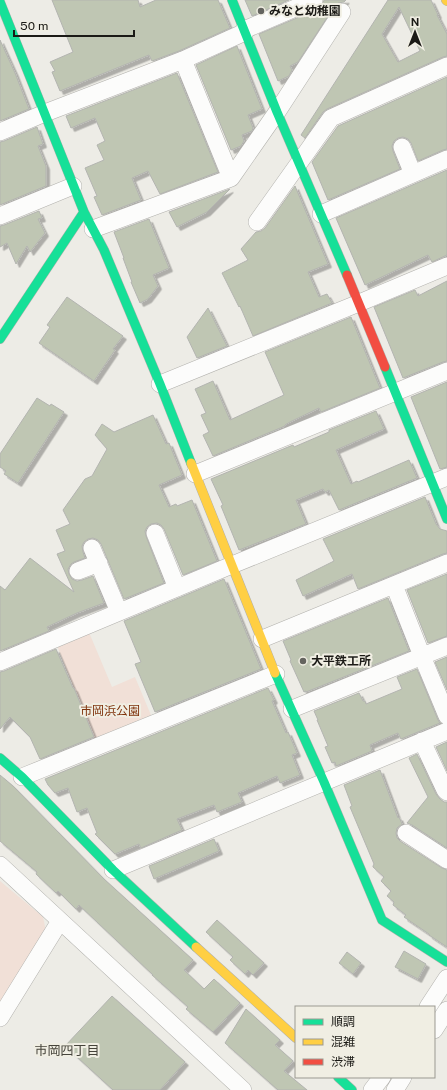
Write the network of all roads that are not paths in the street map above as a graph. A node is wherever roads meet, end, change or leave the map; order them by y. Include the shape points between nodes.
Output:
1 (232, 0) edge
2 (314, 0) edge
3 (0, 2) edge
4 (345, 5) edge
5 (244, 31) junction
6 (182, 60) junction
7 (447, 66) edge
8 (277, 112) junction
9 (45, 113) junction
10 (0, 132) edge
11 (402, 147) dead end
12 (447, 159) edge
13 (299, 163) junction
14 (413, 174) junction
15 (231, 178) junction
16 (73, 186) junction
17 (84, 212) junction
18 (321, 214) junction
19 (0, 216) edge
20 (257, 222) dead end
21 (93, 229) junction
22 (447, 266) edge
23 (359, 303) junction
24 (0, 339) edge
25 (447, 371) edge
26 (160, 384) junction
27 (396, 393) junction
28 (195, 474) junction
29 (440, 480) edge
30 (447, 519) edge
31 (155, 533) dead end
32 (447, 564) edge
33 (232, 565) junction
34 (78, 571) dead end
35 (394, 585) junction
36 (177, 588) junction
37 (119, 612) junction
38 (262, 639) junction
39 (447, 646) edge
40 (422, 656) junction
41 (0, 662) edge
42 (276, 674) junction
43 (292, 709) junction
44 (447, 716) edge
45 (447, 731) edge
46 (422, 741) junction
47 (0, 758) edge
48 (22, 777) junction
49 (324, 782) junction
50 (447, 792) edge
51 (406, 833) dead end
52 (447, 860) edge
53 (0, 865) edge
54 (113, 870) junction
55 (60, 921) junction
56 (447, 962) edge
57 (447, 978) edge
58 (429, 1006) edge
59 (447, 1010) edge
60 (0, 1018) edge
61 (435, 1028) edge
62 (295, 1037) edge
63 (339, 1078) edge
64 (381, 1078) edge
65 (402, 1078) edge
66 (243, 1090) edge
67 (352, 1090) edge
68 (372, 1090) edge
69 (395, 1090) edge

1 - 5 street
2 - 5 street
3 - 9 street
4 - 8 street
5 - 6 street
5 - 8 street
6 - 9 street
6 - 15 street
7 - 13 street via 331,118
8 - 13 street
8 - 15 street
9 - 10 street
9 - 16 street
11 - 14 street
12 - 14 street
13 - 18 street
13 - 20 street
14 - 18 street
15 - 21 street
16 - 17 street
16 - 19 street
17 - 21 street
17 - 24 street
18 - 23 street
21 - 26 street
22 - 23 street
23 - 26 street
23 - 27 street
25 - 27 street
26 - 28 street
27 - 28 street
27 - 29 street
28 - 33 street
29 - 30 street
29 - 33 street
31 - 36 street
32 - 35 street
33 - 36 street
33 - 38 street
34 - 37 street via 96,555
35 - 38 street
35 - 40 street
36 - 37 street
37 - 41 street
38 - 42 street
39 - 40 street
40 - 43 street
40 - 44 street
42 - 43 street
42 - 48 street
43 - 49 street
45 - 46 street
46 - 49 street
46 - 50 street
47 - 48 street
48 - 54 street
49 - 54 street
49 - 56 street via 382,920
51 - 52 street
53 - 55 street
54 - 62 street
55 - 60 street
55 - 66 street
57 - 58 street
59 - 61 street
63 - 67 street
64 - 68 street
65 - 69 street

